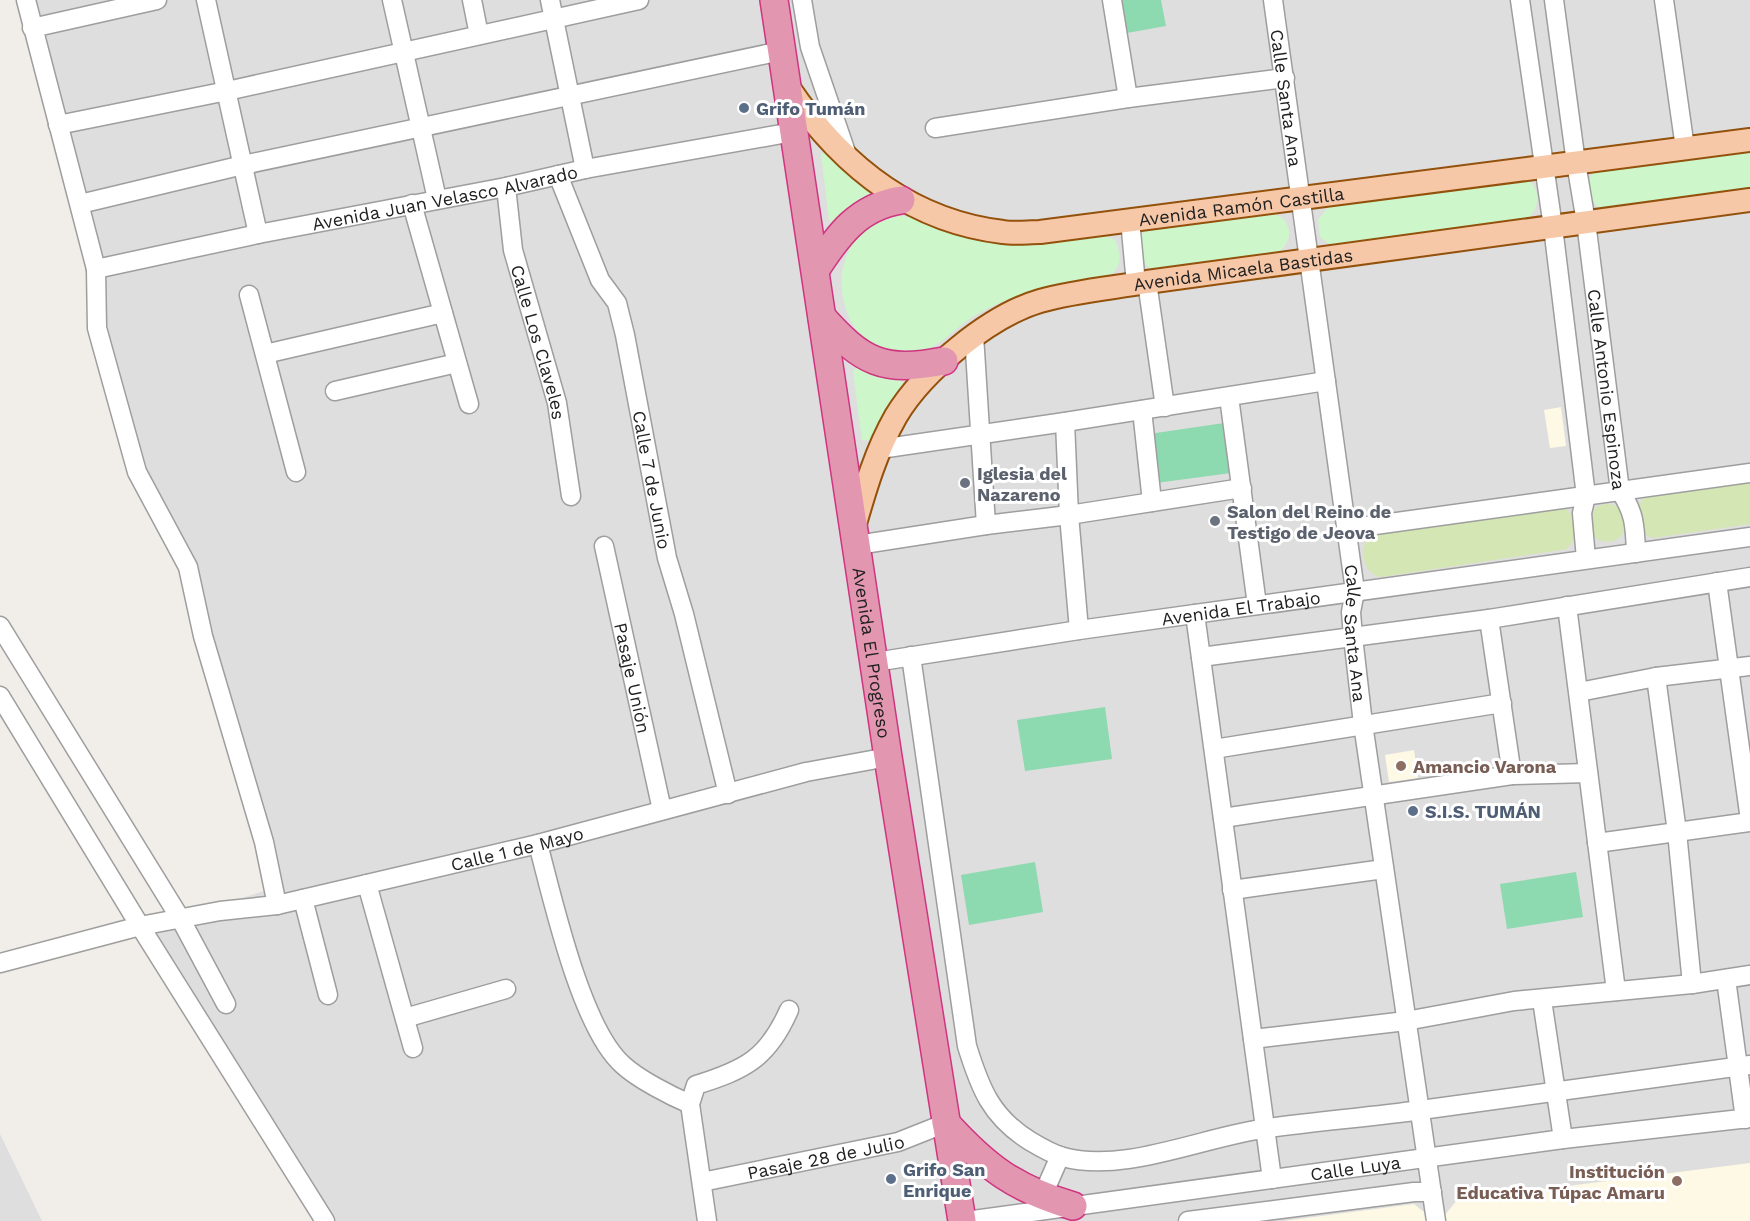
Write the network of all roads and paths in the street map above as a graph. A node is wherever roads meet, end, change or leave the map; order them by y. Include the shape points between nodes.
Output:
1 (26, 0) edge
2 (156, 0) edge
3 (206, 0) edge
4 (392, 0) edge
5 (472, 0) edge
6 (639, 0) edge
7 (774, 0) edge
8 (1112, 0) edge
9 (1274, 0) edge
10 (1520, 0) edge
11 (1554, 0) edge
12 (1664, 0) edge
13 (806, 1) edge
14 (552, 9) edge
15 (32, 28) junction
16 (479, 35) junction
17 (404, 51) junction
18 (781, 51) junction
19 (1285, 78) junction
20 (786, 85) junction
21 (227, 91) junction
22 (568, 96) junction
23 (1128, 98) junction
24 (58, 125) junction
25 (420, 128) junction
26 (935, 128) dead end
27 (793, 132) junction
28 (1750, 140) edge
29 (1685, 148) junction
30 (849, 160) junction
31 (1575, 163) junction
32 (243, 165) junction
33 (1543, 167) junction
34 (585, 169) junction
35 (558, 175) junction
36 (506, 187) junction
37 (1302, 198) junction
38 (436, 199) junction
39 (901, 200) junction
40 (1750, 200) edge
41 (80, 204) junction
42 (412, 204) junction
43 (1130, 220) junction
44 (1586, 222) junction
45 (1553, 227) junction
46 (258, 234) junction
47 (1309, 260) junction
48 (96, 269) junction
49 (816, 269) junction
50 (1142, 283) junction
51 (249, 294) dead end
52 (443, 313) junction
53 (822, 316) junction
54 (974, 335) junction
55 (265, 354) junction
56 (944, 361) junction
57 (458, 363) junction
58 (1326, 381) junction
59 (335, 392) dead end
60 (1229, 397) junction
61 (469, 404) dead end
62 (1165, 407) junction
63 (1142, 410) junction
64 (1065, 422) junction
65 (981, 434) junction
66 (880, 449) junction
67 (296, 472) dead end
68 (1750, 473) edge
69 (1242, 488) junction
70 (1620, 491) junction
71 (571, 496) dead end
72 (1586, 496) junction
73 (1152, 502) junction
74 (1069, 516) junction
75 (986, 525) junction
76 (1346, 529) junction
77 (855, 537) junction
78 (1750, 537) edge
79 (604, 546) dead end
80 (1636, 553) junction
81 (1586, 559) junction
82 (1750, 577) edge
83 (1716, 582) junction
84 (1355, 591) junction
85 (1257, 605) junction
86 (1567, 606) junction
87 (1195, 614) junction
88 (1489, 619) junction
89 (0, 626) edge
90 (1079, 630) junction
91 (1353, 637) junction
92 (911, 656) junction
93 (1201, 657) junction
94 (875, 662) junction
95 (1750, 666) edge
96 (1730, 669) junction
97 (1656, 678) junction
98 (1579, 692) junction
99 (0, 696) edge
100 (1502, 703) junction
101 (1364, 724) junction
102 (1214, 748) junction
103 (888, 757) junction
104 (1588, 773) junction
105 (1512, 775) junction
106 (728, 794) junction
107 (1374, 796) junction
108 (662, 810) junction
109 (1223, 818) junction
110 (1750, 821) edge
111 (1677, 832) junction
112 (1597, 843) junction
113 (538, 844) junction
114 (1384, 869) junction
115 (367, 884) junction
116 (1233, 890) junction
117 (303, 899) junction
118 (277, 905) junction
119 (180, 918) junction
120 (141, 926) junction
121 (0, 963) edge
122 (1750, 975) edge
123 (1726, 979) junction
124 (1692, 984) junction
125 (506, 989) dead end
126 (1616, 991) junction
127 (327, 995) dead end
128 (1542, 1000) junction
129 (226, 1005) dead end
130 (789, 1010) dead end
131 (405, 1018) junction
132 (1406, 1022) junction
133 (1253, 1039) junction
134 (413, 1048) dead end
135 (1744, 1066) edge
136 (1556, 1090) junction
137 (690, 1104) junction
138 (1419, 1110) junction
139 (1748, 1119) edge
140 (946, 1123) junction
141 (1265, 1128) junction
142 (1563, 1140) junction
143 (1060, 1156) junction
144 (1426, 1160) junction
145 (1272, 1179) junction
146 (702, 1182) junction
147 (1432, 1192) junction
148 (1073, 1206) joint
149 (1041, 1210) edge
150 (325, 1221) edge
151 (707, 1221) edge
152 (964, 1221) edge
153 (1188, 1221) edge
154 (1437, 1221) edge

1 - 15 street
2 - 15 street
3 - 21 street
4 - 17 street
5 - 16 street
6 - 14 street
7 - 18 highway, Avenida El Progreso
8 - 23 street
9 - 19 street, Calle Santa Ana
10 - 33 street, Calle Antonio Espinoza
11 - 31 street, Calle Antonio Espinoza
12 - 29 street
13 - 30 street via 810,47
14 - 16 street
14 - 22 street
15 - 24 street
16 - 17 street
17 - 21 street
17 - 25 street
18 - 20 highway, Avenida El Progreso
18 - 22 street
19 - 23 street
19 - 37 street, Calle Santa Ana
20 - 27 highway, Avenida El Progreso
20 - 30 main road, Avenida Ramón Castilla via 807,115
21 - 24 street
21 - 32 street
22 - 25 street
22 - 34 street
23 - 26 street
24 - 41 street
25 - 32 street
25 - 38 street
27 - 34 street, Avenida Juan Velasco Alvarado
27 - 49 highway, Avenida El Progreso
28 - 29 main road, Avenida Ramón Castilla
29 - 31 main road, Avenida Ramón Castilla
30 - 39 main road, Avenida Ramón Castilla
31 - 33 main road, Avenida Ramón Castilla
31 - 44 street, Calle Antonio Espinoza
32 - 41 street
32 - 46 street
33 - 37 main road, Avenida Ramón Castilla
33 - 45 street, Calle Antonio Espinoza
34 - 35 street, Avenida Juan Velasco Alvarado
35 - 36 street, Avenida Juan Velasco Alvarado
35 - 106 street, Calle 7 de Junio via 600,280 616,303 625,335 667,558
36 - 38 street, Avenida Juan Velasco Alvarado
36 - 71 street, Calle Los Claveles via 513,250 558,403
37 - 43 main road, Avenida Ramón Castilla
37 - 47 street, Calle Santa Ana
38 - 42 street, Avenida Juan Velasco Alvarado
39 - 43 main road, Avenida Ramón Castilla via 971,227 1005,233
39 - 49 highway via 884,203 848,225
40 - 44 main road, Avenida Micaela Bastidas
41 - 48 street
42 - 46 street, Avenida Juan Velasco Alvarado
42 - 52 street
43 - 50 street
44 - 45 main road, Avenida Micaela Bastidas
44 - 70 street, Calle Antonio Espinoza
45 - 47 main road, Avenida Micaela Bastidas
45 - 72 street, Calle Antonio Espinoza
46 - 48 street, Avenida Juan Velasco Alvarado
47 - 50 main road, Avenida Micaela Bastidas
47 - 58 street, Calle Santa Ana
48 - 118 street via 97,328 137,472 188,567 203,636 264,842
49 - 53 highway, Avenida El Progreso
50 - 54 main road, Avenida Micaela Bastidas via 1037,302
50 - 62 street
51 - 55 street
52 - 55 street
52 - 57 street
53 - 56 highway via 838,335 876,361 915,367
53 - 77 highway, Avenida El Progreso
54 - 56 main road, Avenida Micaela Bastidas
54 - 65 street
55 - 67 street
56 - 66 main road, Avenida Micaela Bastidas via 897,415
57 - 59 street
57 - 61 street
58 - 60 street
58 - 76 street, Calle Santa Ana
60 - 62 street
60 - 69 street
62 - 63 street
63 - 64 street
63 - 73 street
64 - 65 street
64 - 74 street
65 - 66 street
65 - 75 street
66 - 77 main road, Avenida Micaela Bastidas via 868,478
68 - 70 street
69 - 73 street
69 - 85 street
70 - 72 street
70 - 80 street, Calle Antonio Espinoza via 1635,522
72 - 76 street
72 - 81 street, Calle Antonio Espinoza via 1582,513
73 - 74 street
74 - 75 street
74 - 90 street
75 - 77 street
76 - 84 street, Calle Santa Ana
77 - 94 highway, Avenida El Progreso
78 - 80 street, Avenida El Trabajo
79 - 108 street, Pasaje Unión
80 - 81 street, Avenida El Trabajo
81 - 84 street, Avenida El Trabajo
82 - 83 street
83 - 86 street
83 - 96 street
84 - 85 street, Avenida El Trabajo
84 - 91 street, Calle Santa Ana via 1351,612
85 - 87 street, Avenida El Trabajo
86 - 88 street
86 - 98 street
87 - 90 street, Avenida El Trabajo
87 - 93 street
88 - 91 street
88 - 100 street
89 - 119 street
90 - 92 street, Avenida El Trabajo
91 - 93 street
91 - 101 street, Calle Santa Ana
92 - 94 street, Avenida El Trabajo
92 - 143 street via 967,1046 975,1074 996,1115 1014,1132
93 - 102 street
94 - 103 highway, Avenida El Progreso
95 - 96 street
96 - 97 street
96 - 110 street
97 - 98 street
97 - 111 street
98 - 104 street
99 - 120 street
100 - 101 street
100 - 105 street
101 - 102 street
101 - 107 street, Calle Santa Ana
102 - 109 street
103 - 106 street, Calle 1 de Mayo via 806,772
103 - 140 highway, Avenida El Progreso
104 - 105 street
104 - 112 street
105 - 107 street
106 - 108 street, Calle 1 de Mayo
107 - 109 street
107 - 114 street, Calle Santa Ana
108 - 113 street, Calle 1 de Mayo
109 - 116 street
110 - 111 street
111 - 112 street
111 - 124 street
112 - 126 street
113 - 115 street, Calle 1 de Mayo
113 - 137 street via 570,958 606,1045 623,1065
114 - 116 street
114 - 132 street, Calle Santa Ana
115 - 117 street, Calle 1 de Mayo
115 - 131 street
116 - 133 street
117 - 118 street, Calle 1 de Mayo
117 - 127 street
118 - 119 street, Calle 1 de Mayo
119 - 120 street, Calle 1 de Mayo
119 - 129 street
120 - 121 street, Calle 1 de Mayo
120 - 150 street
122 - 123 street
123 - 124 street
123 - 135 street
124 - 126 street
125 - 131 street
126 - 128 street
128 - 132 street via 1514,1001
128 - 136 street
130 - 137 street via 770,1046 740,1068 696,1084
131 - 134 street
132 - 133 street
132 - 138 street, Calle Santa Ana
133 - 141 street
135 - 136 street
135 - 139 street
136 - 138 street
136 - 142 street
137 - 146 street
138 - 141 street
138 - 144 street, Calle Santa Ana
139 - 142 street, Calle Luya
140 - 146 street, Pasaje 28 de Julio via 898,1142
140 - 149 highway via 973,1152 1018,1185
140 - 152 highway, Avenida El Progreso
141 - 143 street via 1110,1161
141 - 145 street
142 - 144 street, Calle Luya
143 - 149 street
144 - 145 street, Calle Luya
144 - 147 street, Calle Santa Ana
145 - 148 street, Calle Luya
146 - 151 street
147 - 153 street
147 - 154 street, Calle Santa Ana
148 - 149 highway
149 - 152 street

